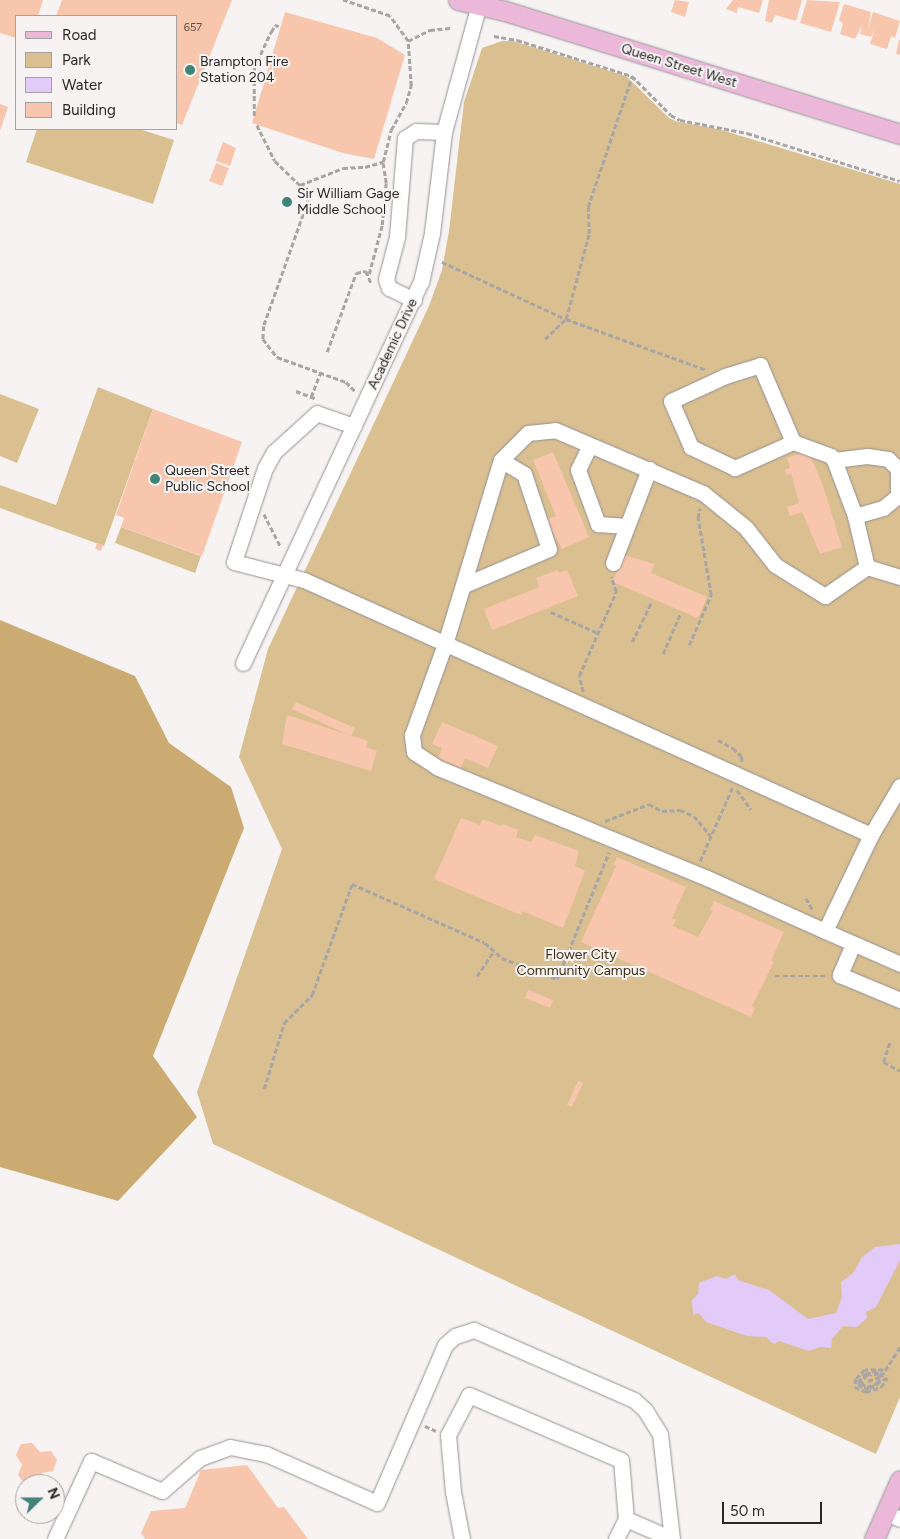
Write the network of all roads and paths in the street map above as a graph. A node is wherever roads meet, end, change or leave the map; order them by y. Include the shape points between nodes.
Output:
1 (343, 0) edge
2 (458, 0) edge
3 (479, 2) edge
4 (279, 26) dead end
5 (450, 28) dead end
6 (494, 36) dead end
7 (408, 41) junction
8 (632, 76) junction
9 (254, 116) dead end
10 (257, 125) dead end
11 (444, 132) junction
12 (900, 134) edge
13 (382, 162) junction
14 (900, 181) edge
15 (300, 185) junction
16 (442, 262) dead end
17 (369, 274) junction
18 (374, 289) dead end
19 (414, 300) junction
20 (566, 319) junction
21 (546, 339) dead end
22 (328, 352) dead end
23 (320, 373) junction
24 (725, 376) junction
25 (296, 391) dead end
26 (356, 393) dead end
27 (354, 426) junction
28 (793, 442) junction
29 (589, 447) junction
30 (501, 460) junction
31 (834, 460) junction
32 (649, 469) junction
33 (899, 472) edge
34 (703, 493) junction
35 (855, 516) junction
36 (258, 517) dead end
37 (627, 526) junction
38 (280, 546) dead end
39 (613, 563) joint
40 (867, 567) junction
41 (284, 575) junction
42 (900, 577) edge
43 (464, 585) junction
44 (651, 603) dead end
45 (551, 612) dead end
46 (680, 614) dead end
47 (598, 633) junction
48 (632, 642) dead end
49 (445, 644) junction
50 (689, 646) dead end
51 (663, 654) dead end
52 (243, 663) dead end
53 (581, 706) junction
54 (718, 740) dead end
55 (737, 776) junction
56 (900, 786) edge
57 (751, 810) dead end
58 (599, 822) dead end
59 (871, 835) junction
60 (711, 836) junction
61 (611, 849) dead end
62 (699, 862) dead end
63 (825, 930) junction
64 (854, 944) junction
65 (494, 951) junction
66 (900, 964) edge
67 (840, 975) junction
68 (476, 976) dead end
69 (775, 976) dead end
70 (900, 1000) edge
71 (890, 1043) dead end
72 (900, 1071) edge
73 (264, 1089) dead end
74 (900, 1347) edge
75 (868, 1382) dead end
76 (412, 1420) junction
77 (448, 1434) junction
78 (900, 1480) edge
79 (893, 1516) edge
80 (626, 1519) junction
81 (55, 1539) edge
82 (462, 1539) edge
83 (616, 1539) edge
84 (672, 1539) edge
85 (874, 1539) edge

1 - 7 path via 395,20
2 - 3 main road, Queen Street West
3 - 11 street, Academic Drive
3 - 12 main road, Queen Street West
4 - 9 path via 275,25 254,68
5 - 7 path via 430,30
6 - 8 path via 517,40
7 - 13 path via 411,86 391,130
8 - 14 path via 680,120 747,133
8 - 20 path via 588,207 589,234
10 - 15 path via 275,161
11 - 19 street, Academic Drive via 431,240
11 - 19 street via 416,130 405,138 397,237 386,278 389,288
13 - 15 path via 343,168
13 - 17 path via 386,183 382,225
15 - 23 path via 311,193 262,333 272,354
16 - 20 path
17 - 18 path
17 - 22 path via 360,270 356,273
19 - 27 street, Academic Drive
20 - 21 path
20 - 24 path
23 - 25 path via 311,397
23 - 26 path via 346,382
24 - 28 street via 760,365
24 - 28 street via 671,401 691,446 735,468
27 - 41 street, Academic Drive
27 - 41 street via 316,412 293,431 264,468 234,562
28 - 31 street via 832,456
29 - 30 street via 556,430 528,433
29 - 32 street
29 - 37 street via 578,470 598,524
30 - 43 street
30 - 43 street via 524,474 549,549
31 - 33 street via 867,456 888,459
31 - 35 street
32 - 34 street
32 - 37 street
33 - 35 street via 898,496 883,508
34 - 40 street via 746,528 775,565 825,596
34 - 50 path via 698,518 711,595
35 - 40 street
36 - 38 path via 266,516
37 - 39 street
39 - 47 path via 610,576 616,592
40 - 42 street
41 - 49 street via 304,580
41 - 52 street, Academic Drive
43 - 49 street
44 - 48 path
45 - 47 path
46 - 51 path
47 - 53 path via 579,676 584,688
49 - 53 street
49 - 63 street via 412,735 414,752 438,767
53 - 55 street
54 - 55 path via 742,757
55 - 59 street
56 - 59 street
57 - 60 path via 733,784
58 - 60 path via 649,804 662,811 680,810 694,816
59 - 63 street
60 - 62 path
61 - 65 path via 557,979 502,958
63 - 64 street
64 - 66 street
64 - 67 street
65 - 68 path
65 - 73 path via 485,943 352,884 312,995 284,1023
67 - 69 path
67 - 70 street
71 - 72 path via 884,1062
74 - 75 path via 894,1352 878,1383 867,1387 861,1382 867,1375 879,1374 874,1371 865,1374 858,1382 862,1388 868,1389 887,1378 881,1387 866,1392 855,1387 854,1381 862,1372 872,1368 883,1370 879,1377
76 - 77 path
76 - 81 street via 377,1503 266,1454 230,1448 200,1458 162,1491 91,1461
76 - 84 street via 445,1345 455,1336 474,1330 625,1396 645,1410 660,1434
77 - 80 street via 470,1395 621,1460
77 - 82 street via 453,1492
78 - 79 main road
79 - 85 main road
80 - 83 street
80 - 84 street

